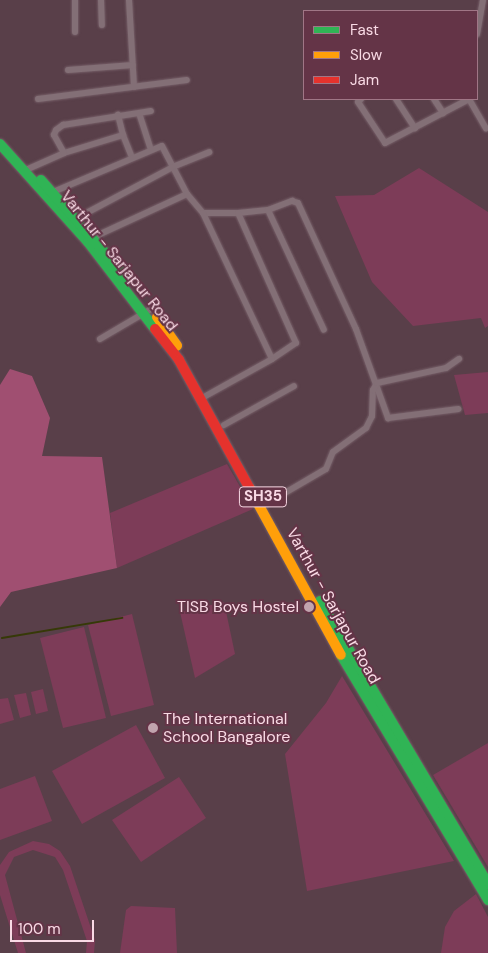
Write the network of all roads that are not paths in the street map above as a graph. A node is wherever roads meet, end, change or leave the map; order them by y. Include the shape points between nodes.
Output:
1 (75, 0) edge
2 (102, 0) edge
3 (129, 0) edge
4 (483, 0) edge
5 (102, 25) dead end
6 (478, 28) edge
7 (75, 32) dead end
8 (133, 65) junction
9 (68, 70) dead end
10 (187, 80) dead end
11 (134, 87) junction
12 (38, 100) dead end
13 (360, 100) edge
14 (397, 100) edge
15 (435, 100) edge
16 (467, 100) edge
17 (470, 100) edge
18 (151, 111) dead end
19 (139, 112) junction
20 (443, 113) junction
21 (118, 115) junction
22 (415, 128) junction
23 (486, 128) dead end
24 (123, 135) junction
25 (0, 138) edge
26 (0, 144) edge
27 (152, 149) junction
28 (209, 152) dead end
29 (64, 153) junction
30 (132, 157) junction
31 (175, 166) junction
32 (28, 169) junction
33 (53, 192) junction
34 (188, 194) junction
35 (268, 210) junction
36 (203, 212) junction
37 (238, 213) junction
38 (77, 218) junction
39 (94, 237) junction
40 (148, 311) junction
41 (324, 330) dead end
42 (100, 339) dead end
43 (272, 359) junction
44 (459, 359) dead end
45 (376, 384) junction
46 (294, 386) dead end
47 (204, 397) junction
48 (458, 410) dead end
49 (224, 425) junction
50 (266, 504) junction
51 (488, 884) edge
52 (488, 900) edge

1 - 7 street
2 - 5 street
3 - 8 street
4 - 6 street
8 - 9 street
8 - 11 street
10 - 11 street
11 - 12 street
13 - 22 street via 358,102 385,143
14 - 22 street
15 - 20 street
16 - 20 street
17 - 23 street
18 - 19 street
19 - 21 street
19 - 27 street
20 - 22 street
21 - 24 street
21 - 29 street via 57,128 54,135
24 - 29 street
24 - 30 street
25 - 32 main road, Varthur - Sarjapur Road / SH35
26 - 40 main road, Varthur - Sarjapur Road / SH35
27 - 30 street
27 - 31 street via 162,146
28 - 31 street
29 - 32 street
30 - 33 street
31 - 34 street
31 - 38 street
32 - 33 main road, Varthur - Sarjapur Road / SH35
33 - 38 main road, Varthur - Sarjapur Road / SH35
34 - 36 street
34 - 39 street
35 - 37 street
35 - 41 street
35 - 45 street via 292,200 298,203 356,329
36 - 37 street
36 - 43 street
37 - 43 street via 296,343
38 - 39 main road, Varthur - Sarjapur Road / SH35
39 - 40 main road, Varthur - Sarjapur Road / SH35
40 - 42 street
40 - 47 main road, Varthur - Sarjapur Road / SH35
43 - 47 street
44 - 45 street via 446,368
45 - 48 street via 388,418
45 - 50 street via 372,393 372,416 366,428 332,452 326,469
46 - 49 street
47 - 49 main road, Varthur - Sarjapur Road / SH35
47 - 52 main road, Varthur - Sarjapur Road / SH35 via 344,660
49 - 50 main road, Varthur - Sarjapur Road / SH35
50 - 51 main road, Varthur - Sarjapur Road / SH35 via 346,647

